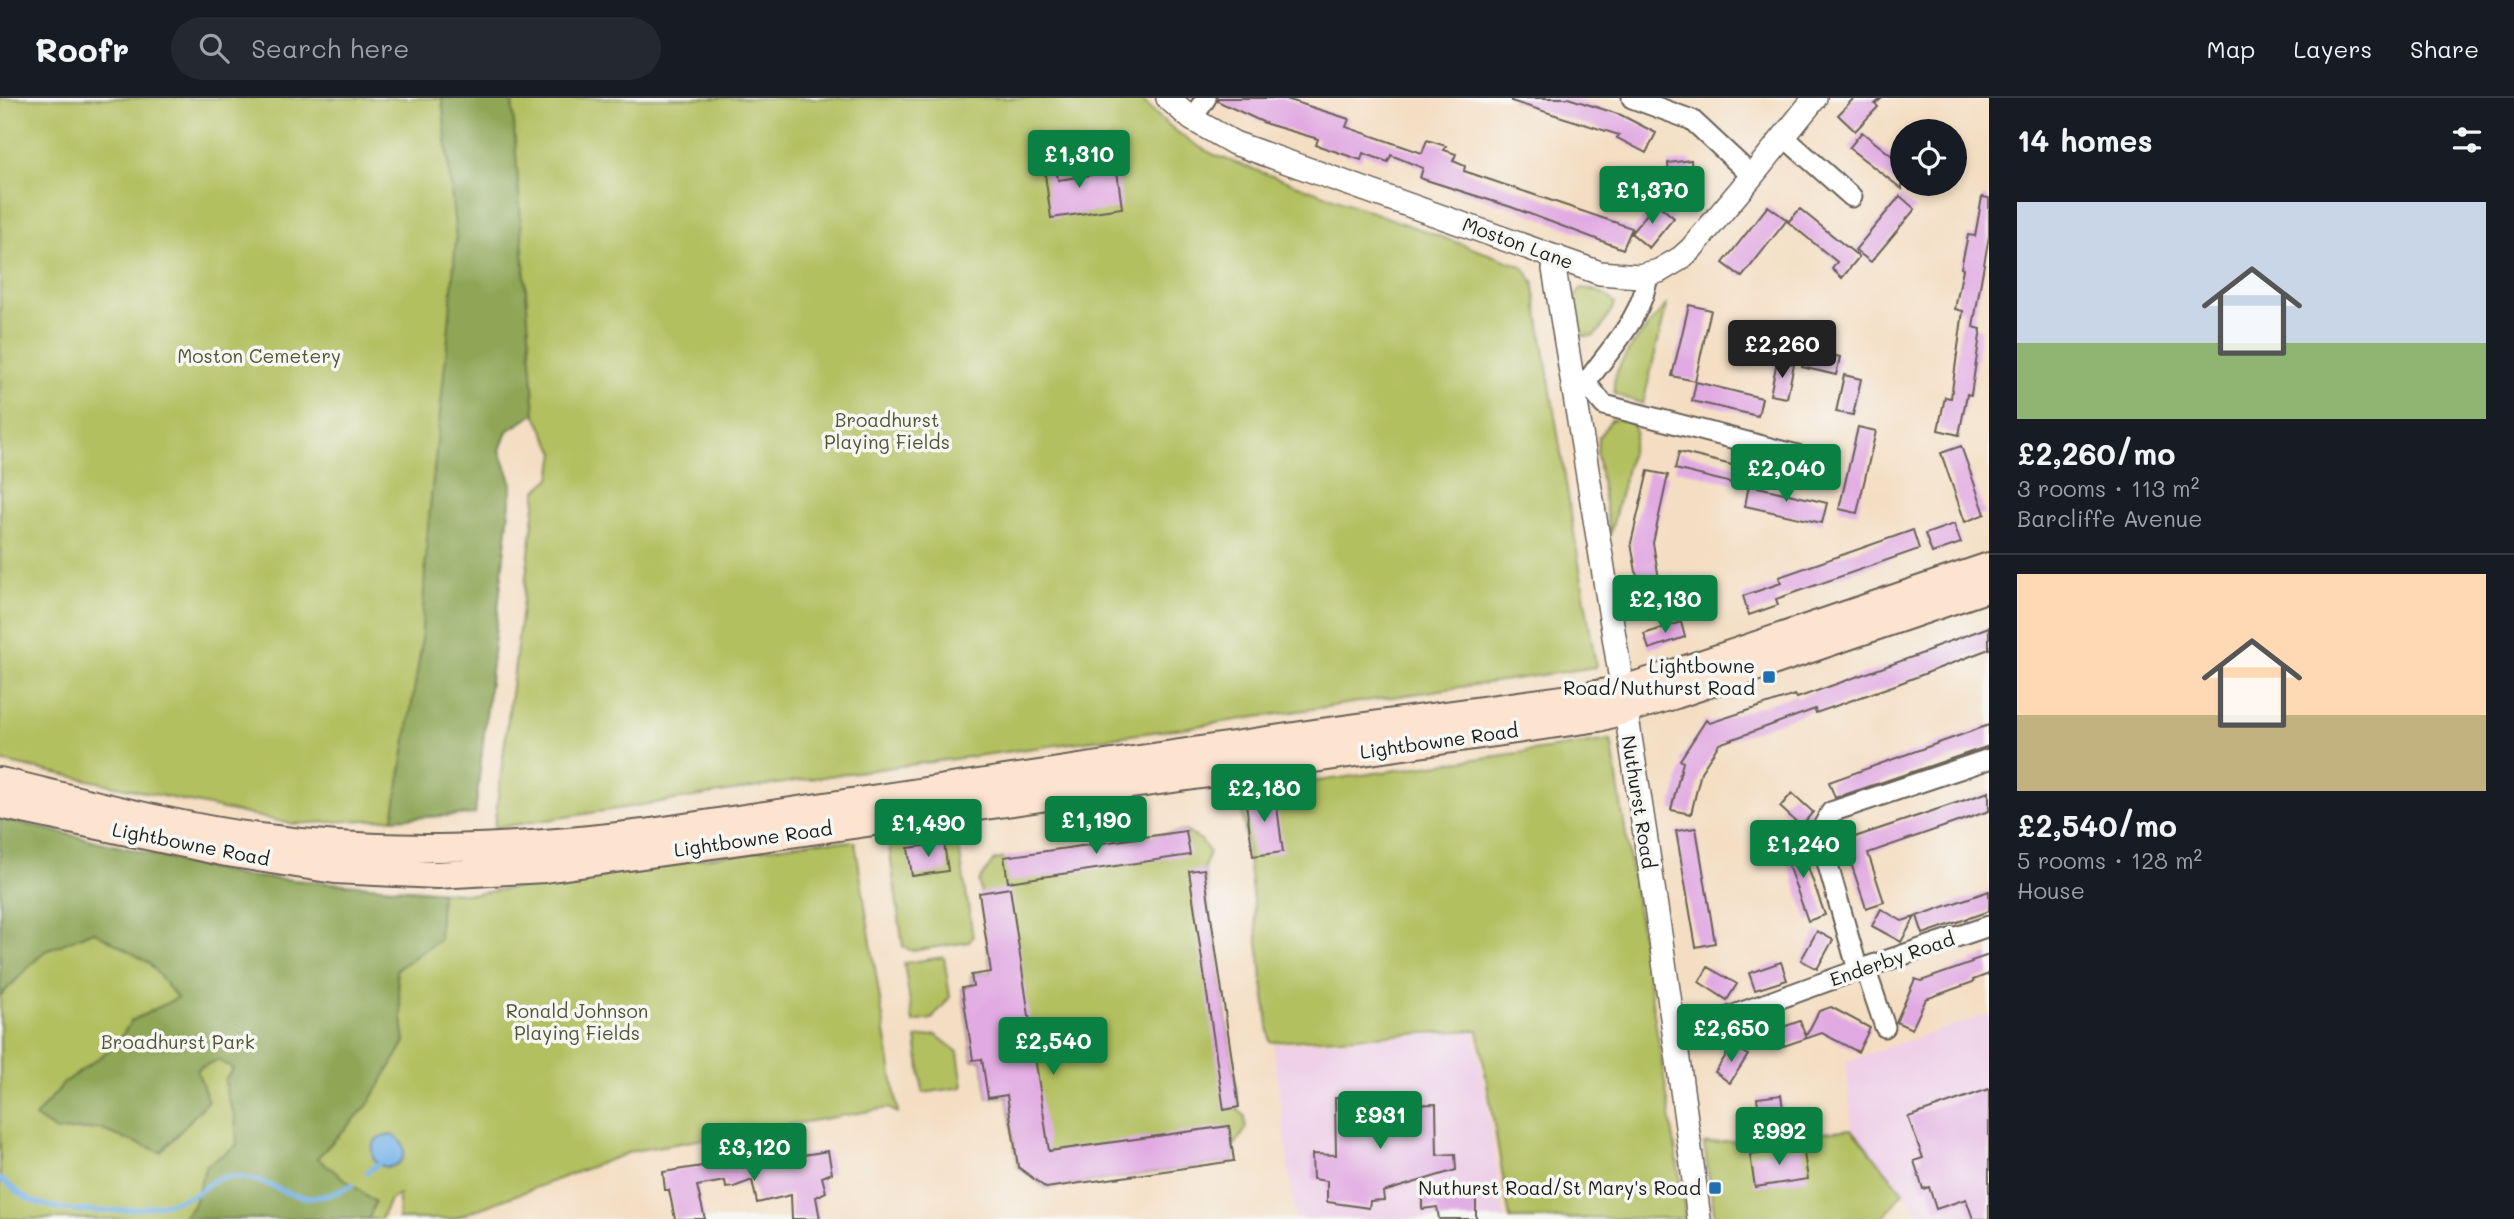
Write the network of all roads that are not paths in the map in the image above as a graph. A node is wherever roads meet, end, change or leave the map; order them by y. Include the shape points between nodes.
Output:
1 (1168, 98) edge
2 (1206, 98) edge
3 (1632, 98) edge
4 (1815, 98) edge
5 (1192, 119) junction
6 (1784, 137) junction
7 (1752, 176) junction
8 (1852, 197) dead end
9 (1557, 257) junction
10 (1648, 274) junction
11 (1579, 385) junction
12 (1797, 455) dead end
13 (1989, 566) edge
14 (1989, 587) edge
15 (1624, 699) junction
16 (1989, 759) edge
17 (0, 781) edge
18 (0, 805) edge
19 (1989, 926) edge
20 (1862, 969) junction
21 (1885, 1027) dead end
22 (1676, 1036) junction
23 (1699, 1219) edge

1 - 5 street, Moston Lane
2 - 5 street
3 - 7 street via 1692,120
4 - 6 street, Moston Lane
5 - 9 street, Moston Lane via 1234,143
6 - 7 street, Moston Lane
6 - 8 street
7 - 10 street, Moston Lane via 1691,249
9 - 10 street, Moston Lane via 1600,273
9 - 11 street, Nuthurst Road via 1554,269
10 - 11 street via 1639,310
11 - 12 street via 1604,405
11 - 15 street, Nuthurst Road
13 - 15 main road, Lightbowne Road
14 - 15 main road, Lightbowne Road via 1665,699
15 - 17 main road, Lightbowne Road via 1321,732 561,844 418,849 257,837
15 - 18 main road, Lightbowne Road via 1599,718 492,873 335,870 227,853
15 - 22 street, Nuthurst Road
16 - 20 street via 1831,812 1819,834
19 - 20 street, Enderby Road
20 - 21 street
20 - 22 street, Enderby Road
22 - 23 street, Nuthurst Road

